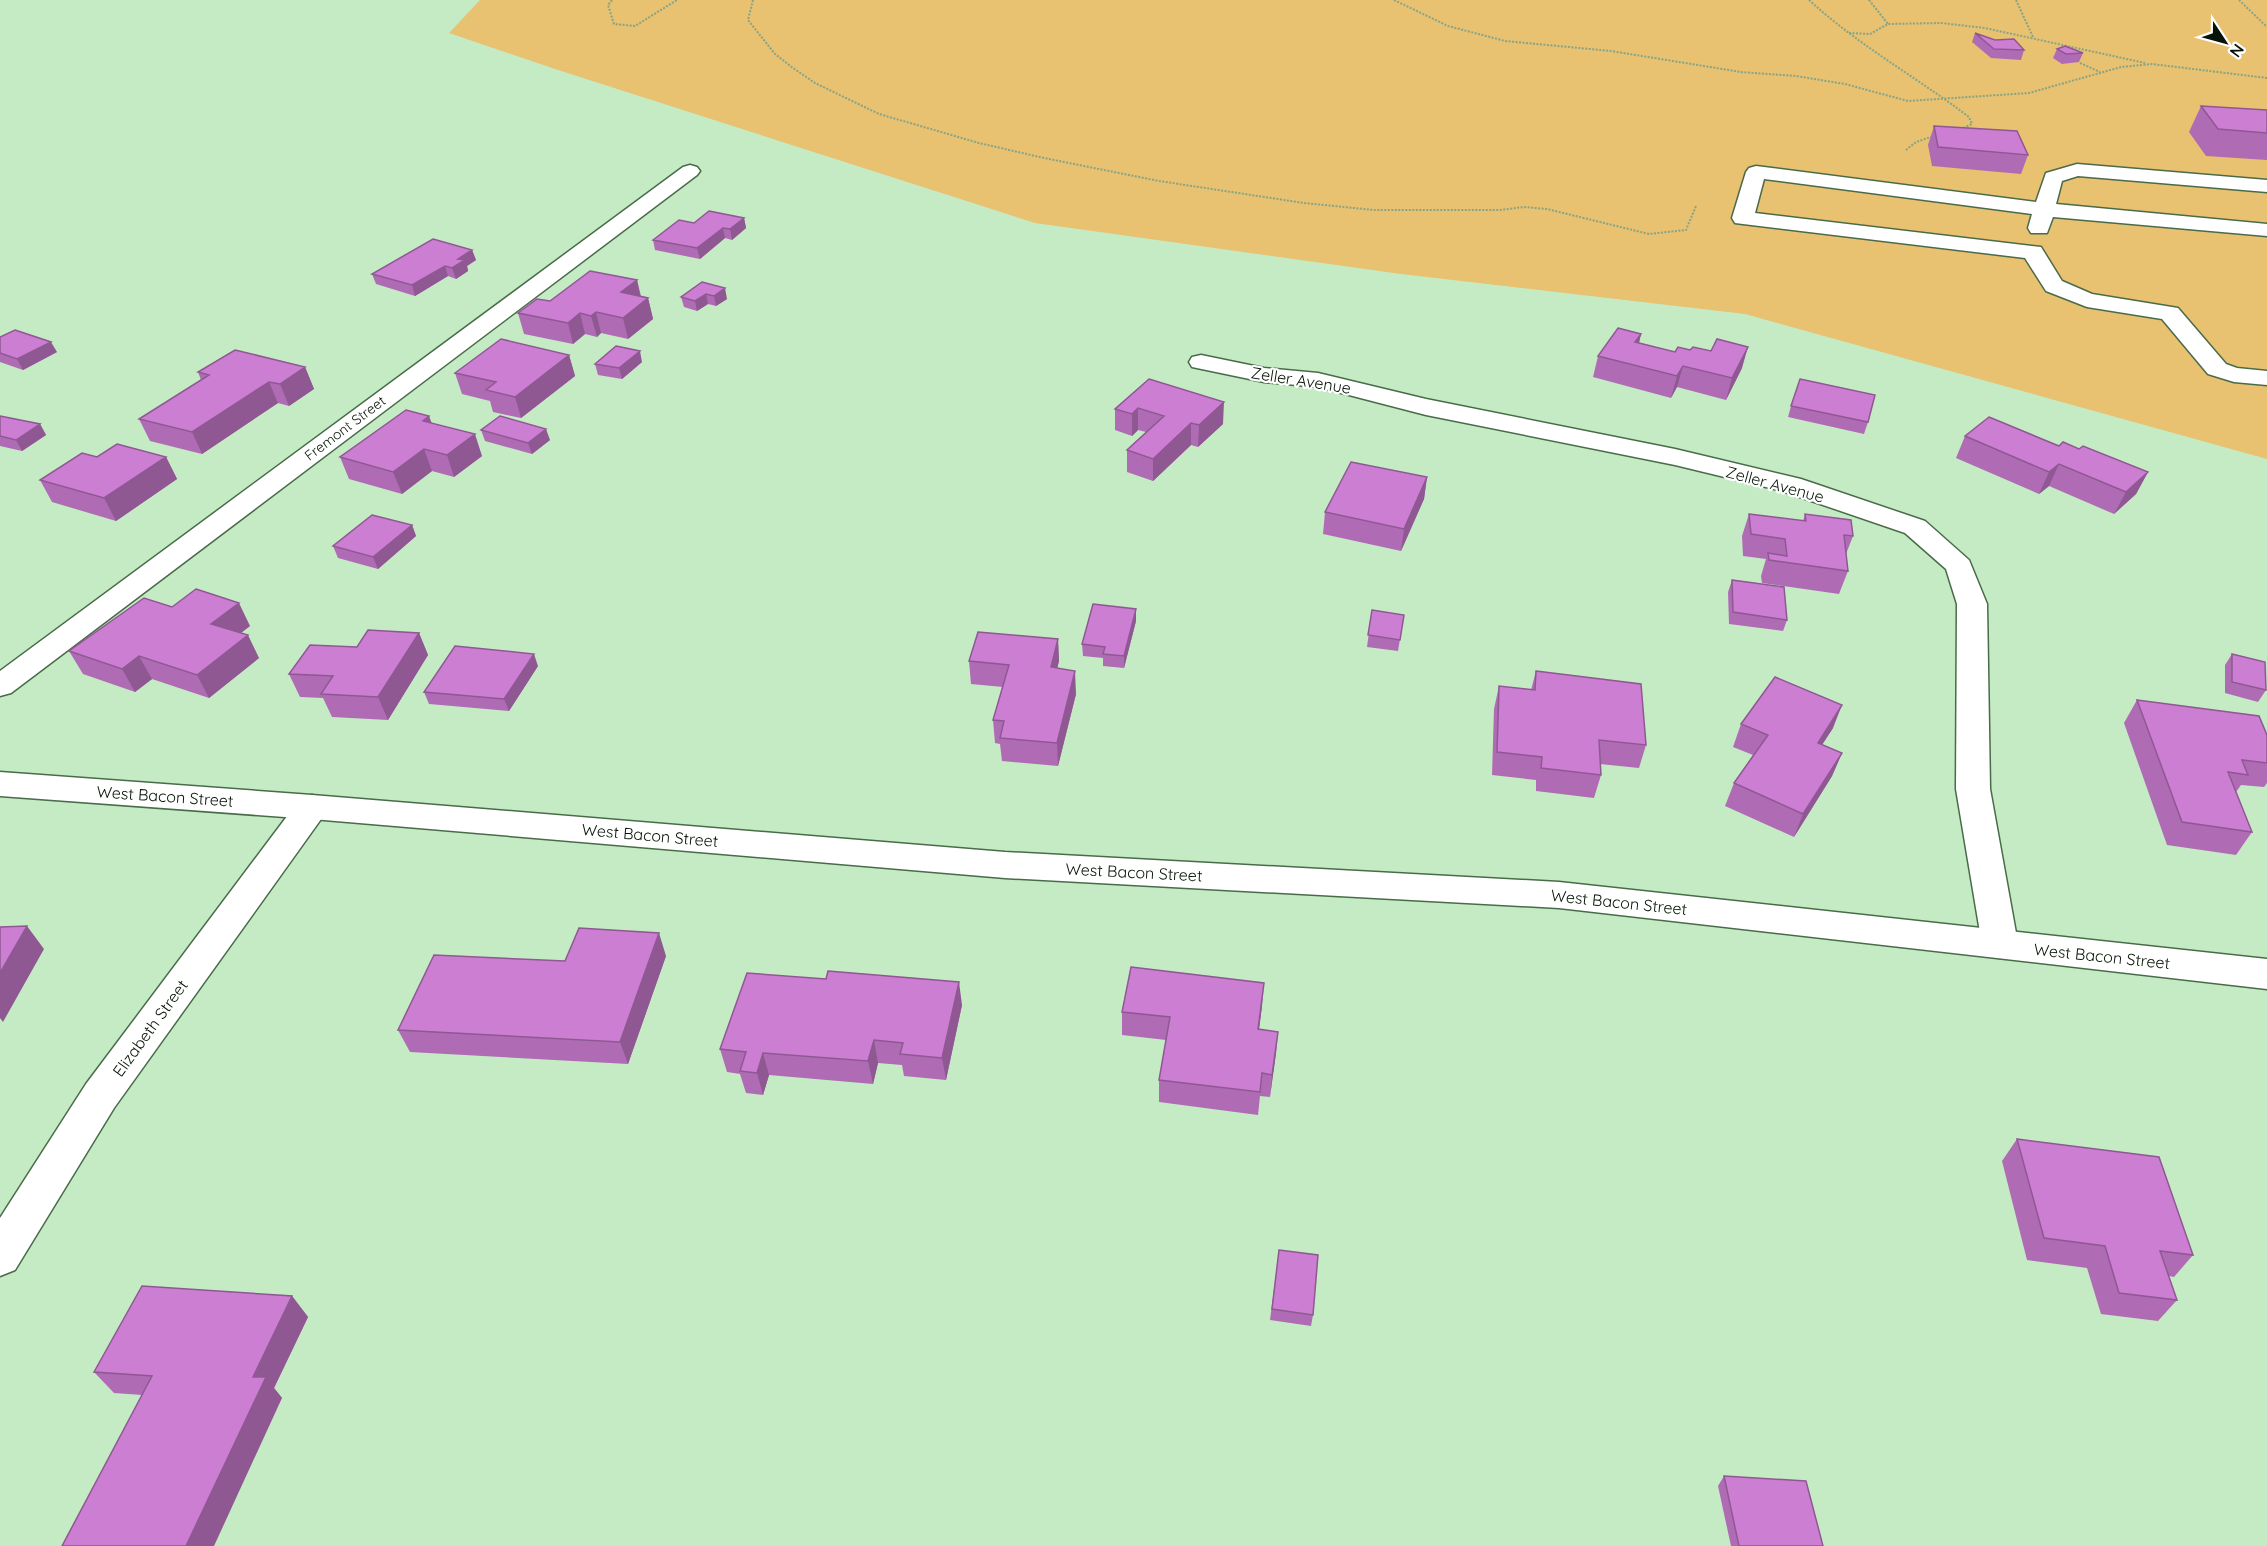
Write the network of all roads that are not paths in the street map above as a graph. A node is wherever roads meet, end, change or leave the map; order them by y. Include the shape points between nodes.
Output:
1 (690, 171) dead end
2 (2267, 186) edge
3 (2043, 209) junction
4 (2267, 230) edge
5 (2034, 252) junction
6 (1201, 362) dead end
7 (2267, 378) edge
8 (0, 686) edge
9 (0, 784) edge
10 (312, 807) junction
11 (2000, 944) junction
12 (2267, 974) edge
13 (0, 1256) edge

1 - 8 street, Fremont Street
2 - 3 street via 2078,170 2054,177
3 - 4 street
3 - 5 street
3 - 5 street via 1756,172 1743,218
5 - 7 street via 2054,286 2086,300 2170,313 2217,369
6 - 11 street, Zeller Avenue via 1264,375 1318,380 1425,407 1676,457 1791,485 1915,527 1959,566 1972,604 1973,789
9 - 10 street, West Bacon Street
10 - 11 street, West Bacon Street via 1005,865 1559,895
10 - 13 street, Elizabeth Street via 100,1096
11 - 12 street, West Bacon Street

